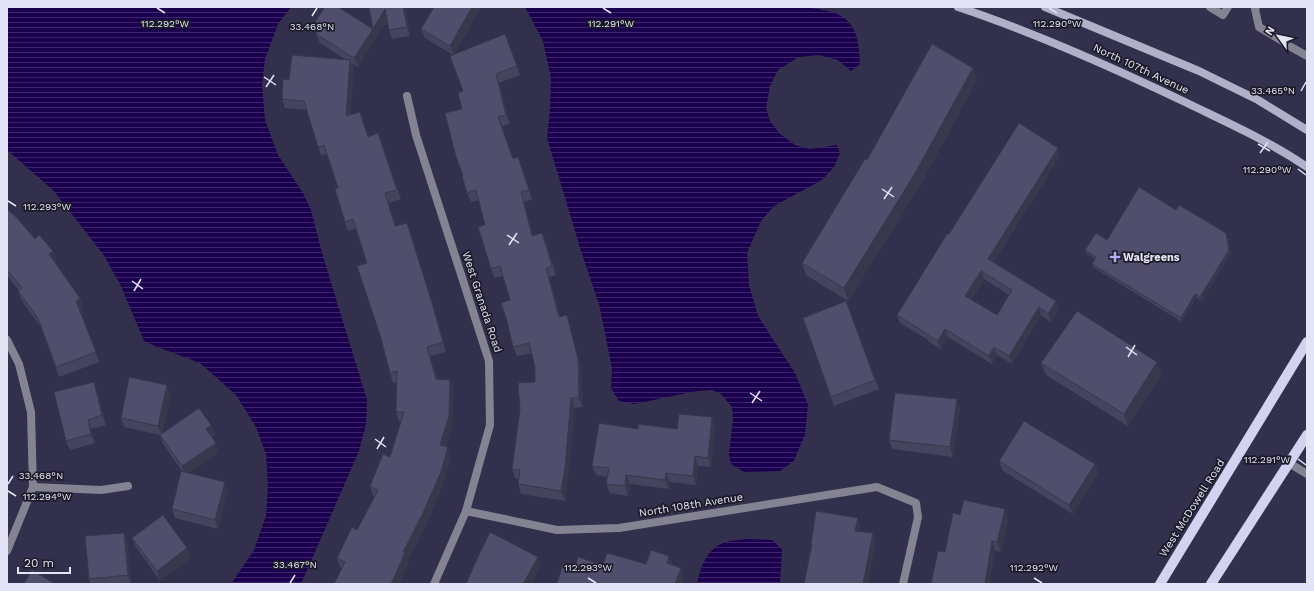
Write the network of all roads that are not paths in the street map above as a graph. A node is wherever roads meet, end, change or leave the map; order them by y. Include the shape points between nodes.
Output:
1 (958, 7) edge
2 (1045, 7) edge
3 (1210, 7) edge
4 (1228, 7) edge
5 (1256, 7) edge
6 (1307, 56) edge
7 (407, 96) dead end
8 (1307, 130) edge
9 (1307, 167) edge
10 (7, 340) edge
11 (1307, 342) edge
12 (1307, 435) edge
13 (1289, 463) junction
14 (1307, 474) edge
15 (128, 486) dead end
16 (33, 488) junction
17 (466, 511) junction
18 (7, 551) edge
19 (434, 584) edge
20 (903, 584) edge
21 (1160, 584) edge
22 (1211, 584) edge

1 - 9 main road, North 107th Avenue via 1069,49 1149,84 1241,128
2 - 8 main road, North 107th Avenue via 1199,71 1258,100
3 - 4 street via 1223,15
5 - 6 street via 1259,27
7 - 17 street, West Granada Road via 416,135 489,361 490,425
10 - 16 street via 19,364 31,412
11 - 21 main road, West McDowell Road
12 - 13 main road
13 - 14 street
13 - 22 main road
15 - 16 street via 101,490
16 - 18 street
17 - 19 street, West Granada Road
17 - 20 street, North 108th Avenue via 558,530 619,528 877,487 916,504 918,517

